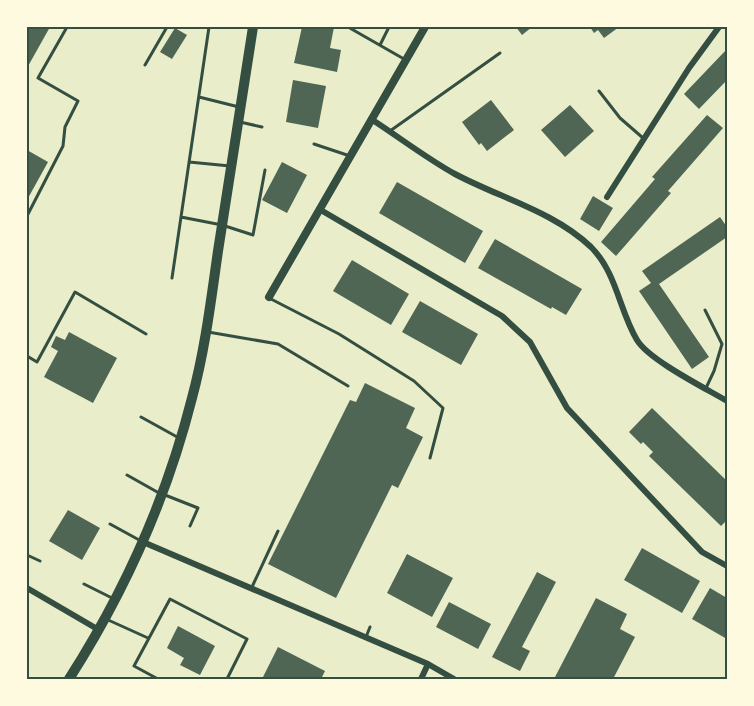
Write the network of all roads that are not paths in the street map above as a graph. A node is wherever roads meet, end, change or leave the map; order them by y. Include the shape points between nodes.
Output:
1 (67, 27) edge
2 (167, 27) edge
3 (209, 27) edge
4 (253, 27) edge
5 (348, 27) edge
6 (389, 27) edge
7 (424, 27) edge
8 (719, 27) edge
9 (380, 45) junction
10 (500, 53) dead end
11 (405, 60) junction
12 (145, 65) dead end
13 (599, 91) dead end
14 (199, 97) junction
15 (240, 107) junction
16 (371, 119) junction
17 (238, 122) junction
18 (262, 127) dead end
19 (390, 131) junction
20 (644, 140) junction
21 (314, 144) dead end
22 (350, 156) junction
23 (189, 162) junction
24 (231, 166) junction
25 (265, 170) dead end
26 (607, 197) dead end
27 (319, 209) junction
28 (27, 216) edge
29 (181, 217) junction
30 (222, 225) junction
31 (172, 278) dead end
32 (268, 297) joint
33 (705, 310) dead end
34 (206, 331) junction
35 (146, 334) dead end
36 (27, 356) edge
37 (348, 386) dead end
38 (705, 388) junction
39 (727, 400) edge
40 (141, 417) dead end
41 (180, 438) junction
42 (430, 458) dead end
43 (127, 475) dead end
44 (161, 494) junction
45 (110, 524) dead end
46 (190, 526) dead end
47 (278, 531) dead end
48 (143, 542) junction
49 (27, 555) edge
50 (40, 561) dead end
51 (727, 566) edge
52 (84, 584) dead end
53 (27, 588) edge
54 (251, 588) junction
55 (115, 600) junction
56 (106, 619) junction
57 (370, 627) dead end
58 (100, 630) junction
59 (365, 637) junction
60 (148, 638) junction
61 (428, 664) junction
62 (69, 679) edge
63 (158, 679) edge
64 (227, 679) edge
65 (421, 679) edge
66 (454, 679) edge

1 - 28 lane via 38,78 78,101 65,127 63,146
2 - 12 lane
3 - 14 lane
4 - 15 main road
5 - 9 lane
6 - 9 lane
7 - 11 street
8 - 20 street via 688,68
9 - 11 lane
10 - 19 lane
11 - 16 street
13 - 20 lane
14 - 15 lane
14 - 23 lane
15 - 17 main road
16 - 19 street
16 - 22 street
17 - 18 lane
17 - 24 main road
19 - 38 street via 454,173 552,219 591,247 609,272 638,343
20 - 26 street
21 - 22 lane
22 - 27 street
23 - 24 lane
23 - 29 lane
24 - 30 main road
25 - 30 lane via 253,236
27 - 32 street
27 - 51 street via 502,316 530,342 567,408 702,552
29 - 30 lane
29 - 31 lane
30 - 34 main road
32 - 42 lane via 367,351 414,381 444,408
33 - 38 lane via 722,344
34 - 37 lane via 278,344
34 - 41 main road
35 - 36 lane via 75,292 37,362
38 - 39 street
40 - 41 lane
41 - 44 main road
43 - 44 lane
44 - 46 lane via 198,508
44 - 48 main road
45 - 48 lane
47 - 54 lane
48 - 54 street
48 - 55 main road
49 - 50 lane
52 - 55 lane
53 - 58 street
54 - 59 street
55 - 56 main road
56 - 58 main road
56 - 60 lane
57 - 59 lane
58 - 62 main road
59 - 61 street
60 - 63 lane via 134,666
60 - 64 lane via 170,599 247,639
61 - 65 street
61 - 66 street

